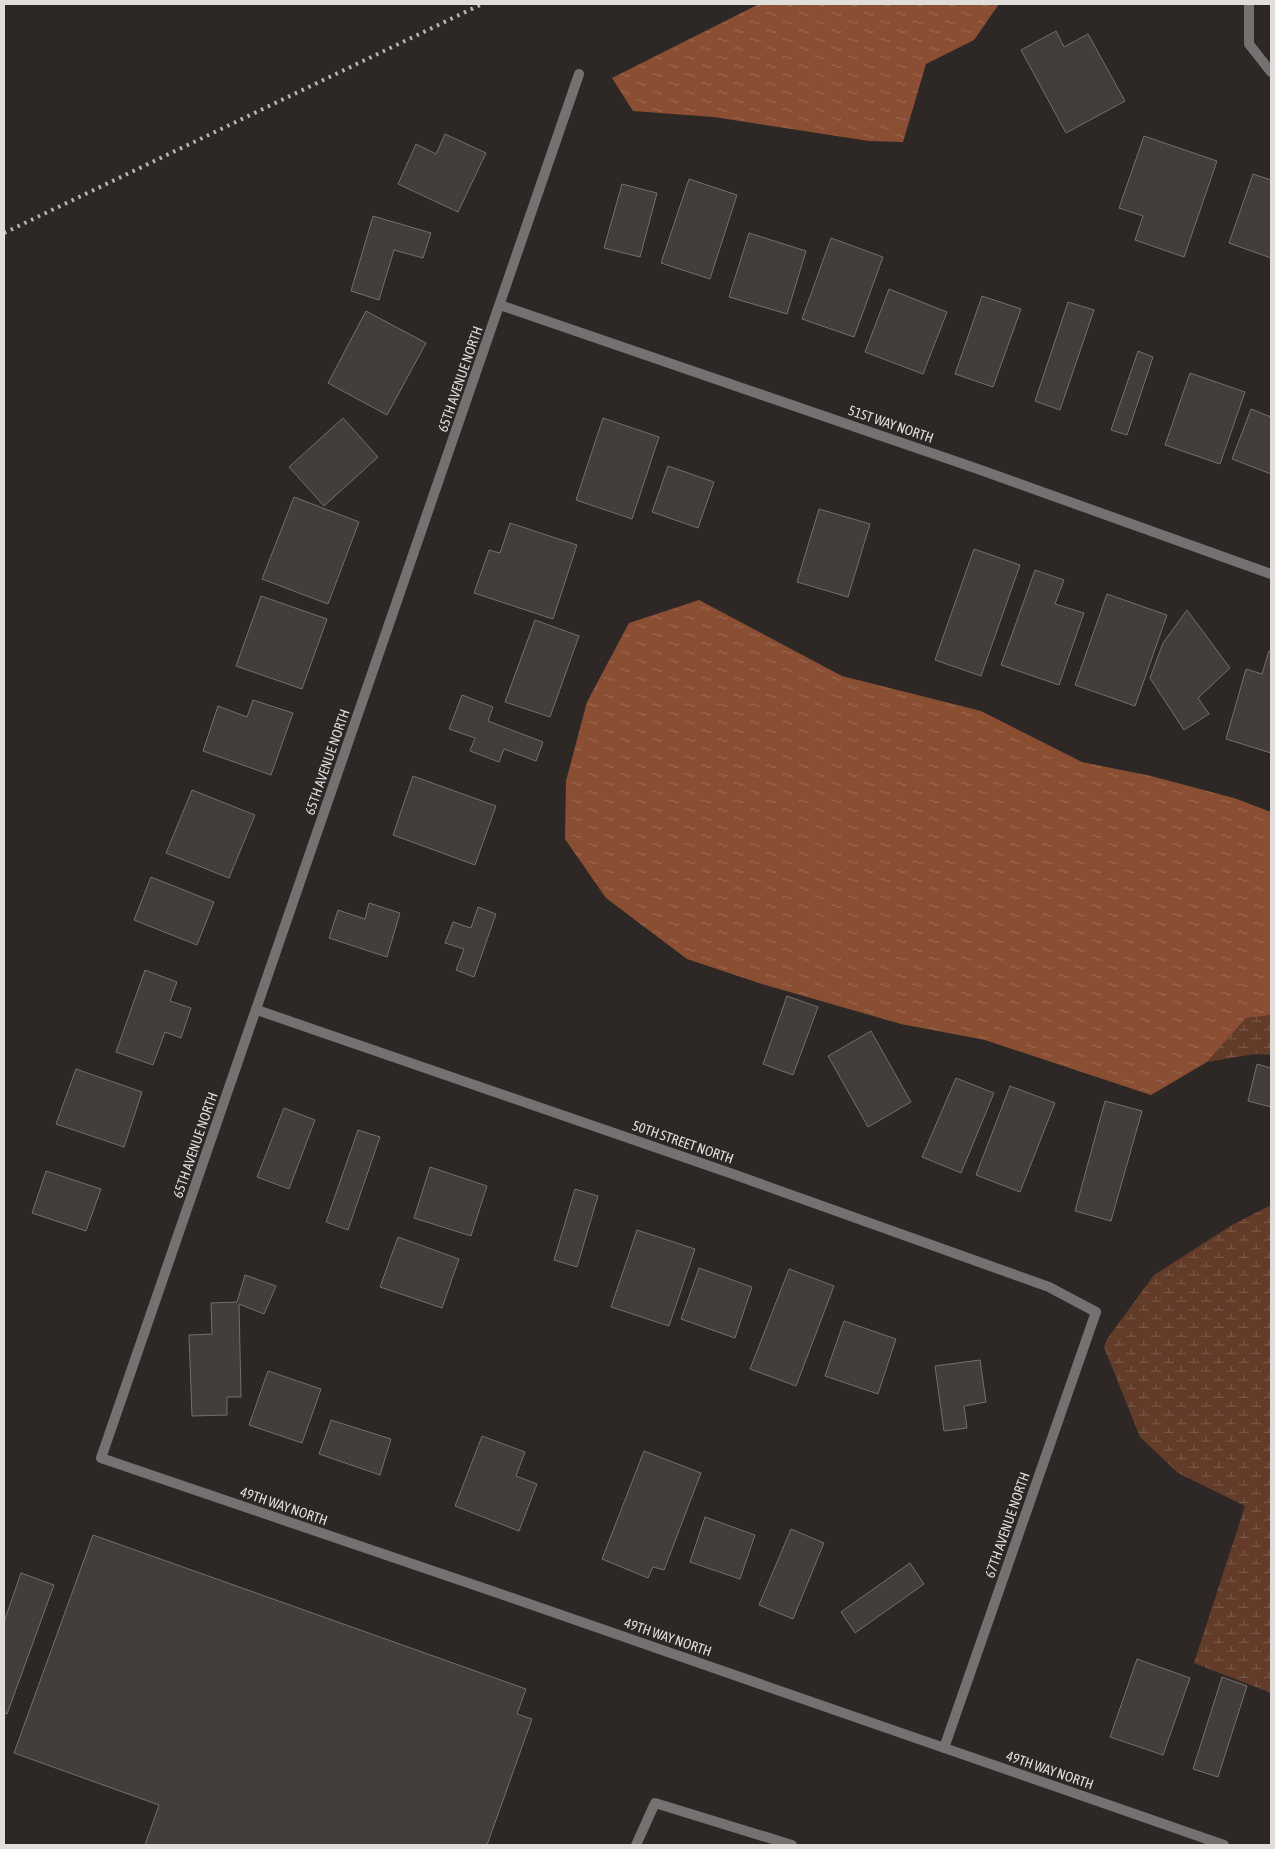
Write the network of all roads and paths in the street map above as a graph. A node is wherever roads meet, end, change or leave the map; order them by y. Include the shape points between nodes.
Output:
1 (1249, 4) edge
2 (1271, 72) edge
3 (579, 74) dead end
4 (500, 305) junction
5 (1271, 574) edge
6 (257, 1010) junction
7 (1096, 1312) joint
8 (101, 1458) joint
9 (944, 1748) junction
10 (636, 1845) edge
11 (792, 1845) edge
12 (1224, 1845) edge

1 - 2 street via 1249,44
3 - 4 street, 65TH AVENUE NORTH
4 - 5 street, 51ST WAY NORTH via 966,464
4 - 6 street, 65TH AVENUE NORTH
6 - 7 street, 50TH STREET NORTH via 1049,1287
6 - 8 street, 65TH AVENUE NORTH
7 - 9 street, 67TH AVENUE NORTH
8 - 9 street, 49TH WAY NORTH
9 - 12 street, 49TH WAY NORTH
10 - 11 street via 655,1803

